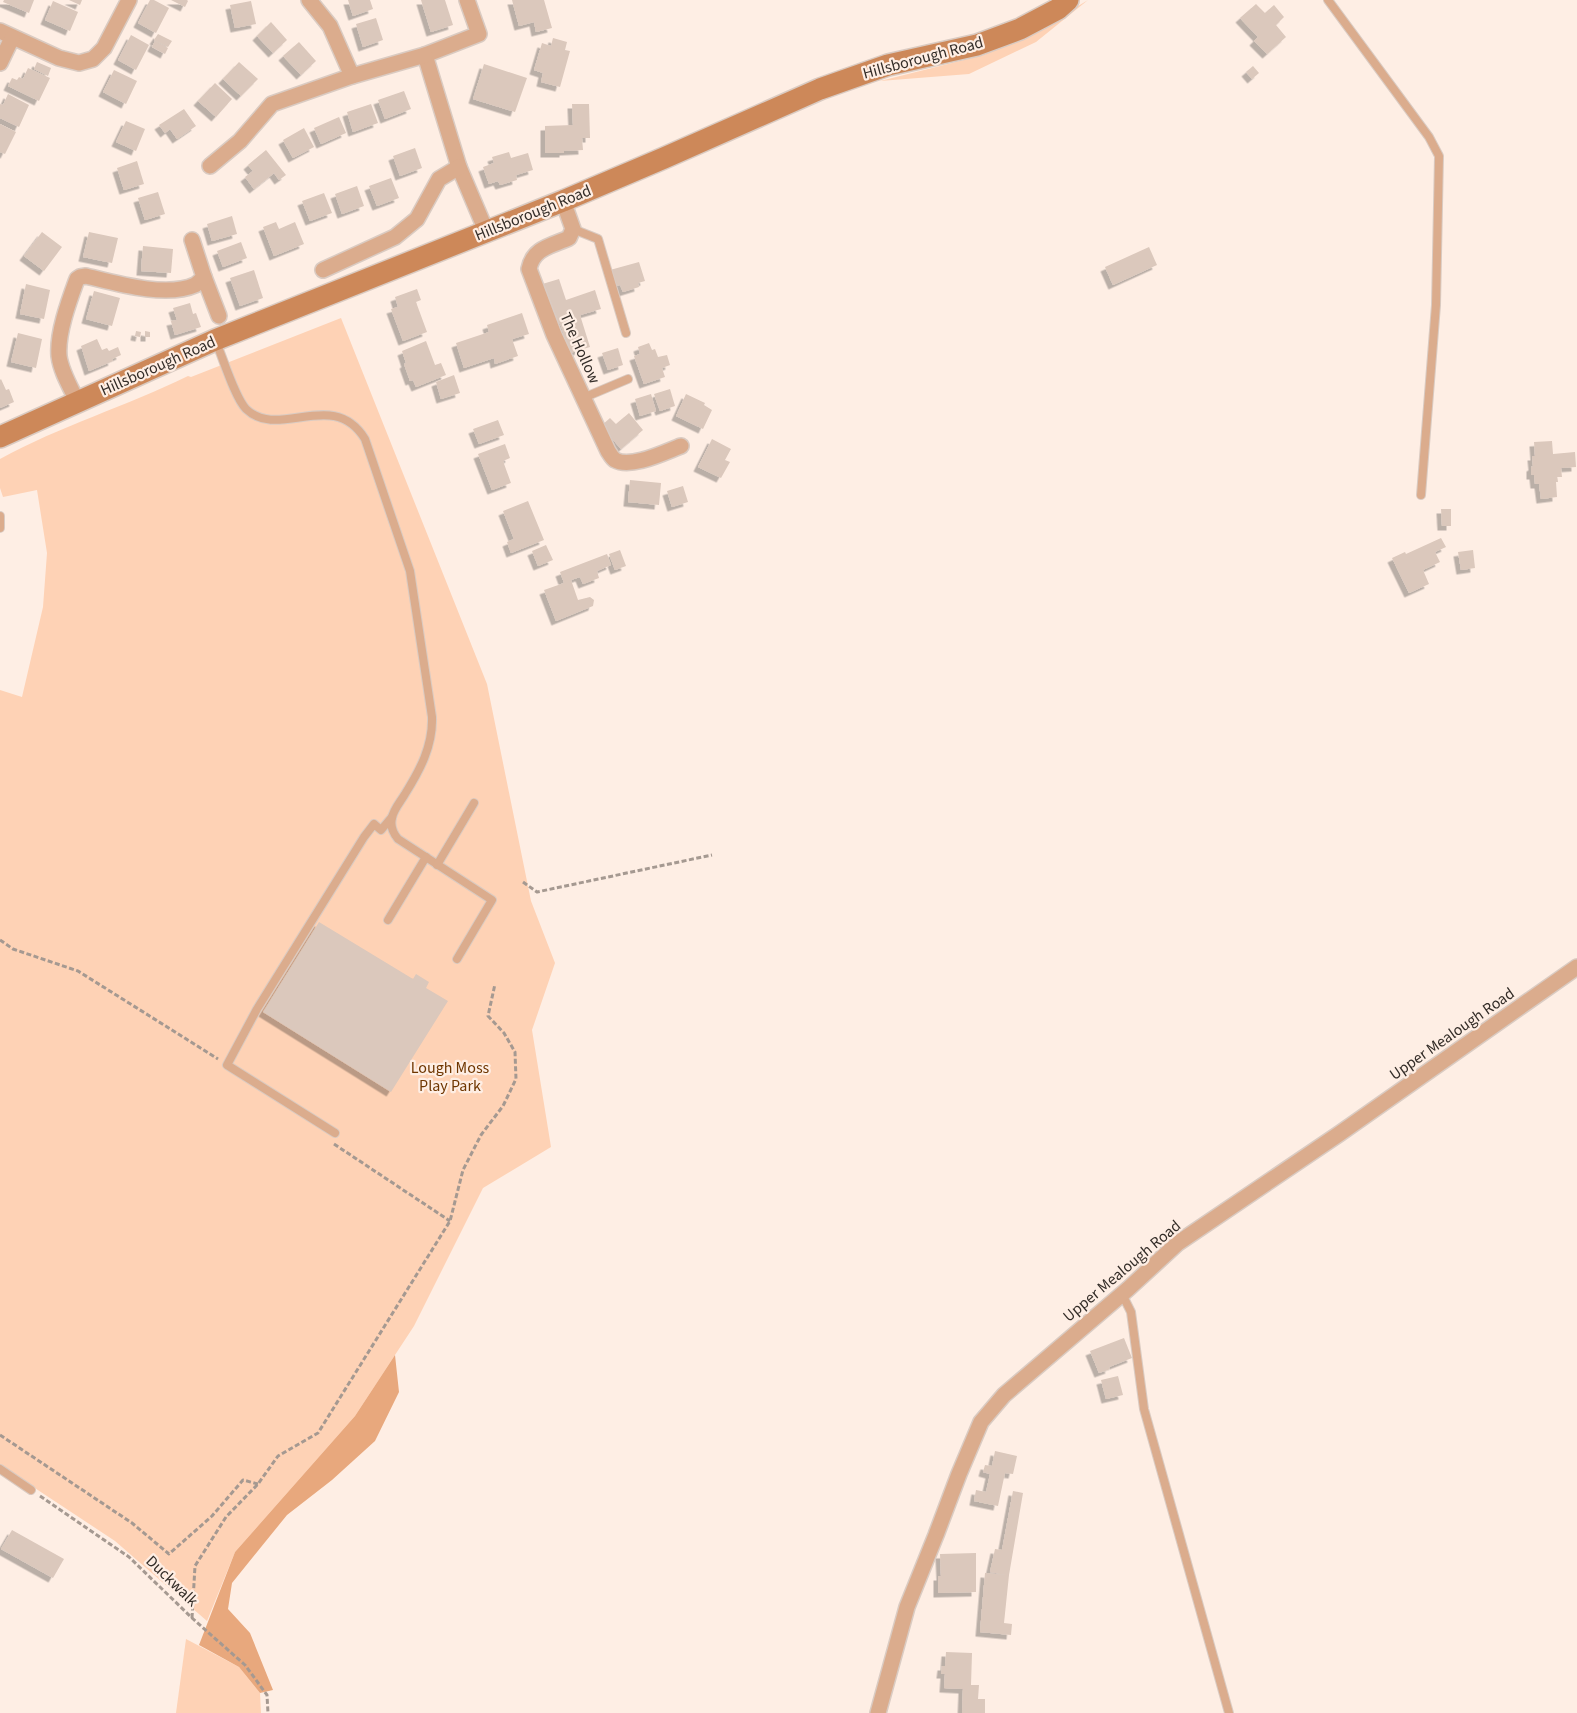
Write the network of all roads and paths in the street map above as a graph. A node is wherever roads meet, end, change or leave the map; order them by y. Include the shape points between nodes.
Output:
1 (130, 0) edge
2 (309, 0) edge
3 (467, 0) edge
4 (1068, 0) edge
5 (1328, 0) edge
6 (6, 35) edge
7 (425, 55) junction
8 (0, 63) edge
9 (352, 76) junction
10 (210, 166) dead end
11 (459, 167) junction
12 (563, 201) junction
13 (573, 229) junction
14 (487, 232) junction
15 (192, 240) dead end
16 (323, 270) dead end
17 (204, 277) junction
18 (219, 316) dead end
19 (626, 334) dead end
20 (215, 340) junction
21 (628, 379) dead end
22 (583, 398) junction
23 (78, 403) junction
24 (0, 437) edge
25 (681, 446) dead end
26 (1421, 495) dead end
27 (0, 516) edge
28 (0, 528) edge
29 (474, 803) dead end
30 (392, 817) junction
31 (712, 856) dead end
32 (426, 857) junction
33 (437, 864) junction
34 (523, 882) dead end
35 (388, 920) dead end
36 (0, 940) edge
37 (457, 959) dead end
38 (1577, 967) edge
39 (495, 984) dead end
40 (227, 1065) junction
41 (335, 1133) joint
42 (450, 1221) junction
43 (1122, 1294) junction
44 (0, 1435) edge
45 (0, 1469) edge
46 (258, 1484) junction
47 (31, 1490) joint
48 (192, 1618) junction
49 (268, 1713) edge
50 (878, 1713) edge
51 (1229, 1713) edge

1 - 6 street via 104,48 92,59 79,63
2 - 9 street via 330,26
3 - 7 street via 479,34
4 - 12 main road, Hillsborough Road via 1020,30 977,45 888,65 820,88
5 - 26 lane via 1429,137 1439,156 1436,305
6 - 8 street
7 - 9 street
7 - 11 street
9 - 10 street via 272,104 240,141
11 - 14 street
11 - 16 street via 439,179 416,219 395,237
12 - 13 street
12 - 14 main road, Hillsborough Road
13 - 19 lane via 598,239
13 - 22 street, The Hollow via 569,238 537,252 529,268 554,335
14 - 20 main road, Hillsborough Road
15 - 17 street
17 - 18 street
17 - 23 street via 186,287 156,290 86,276 77,280 60,337 59,355 63,372
20 - 23 main road, Hillsborough Road
20 - 30 lane via 240,399 254,415 264,419 340,417 350,421 365,439 410,571 432,717 427,752
21 - 22 lane
22 - 25 street, The Hollow via 614,460 636,462
23 - 24 main road, Hillsborough Road
27 - 28 lane
29 - 33 lane
30 - 32 lane via 398,840
30 - 40 lane via 381,830 374,824 364,837 257,1009
31 - 34 path via 537,892
32 - 33 lane
32 - 35 lane
33 - 37 lane via 492,900
36 - 40 path via 13,949 78,971
38 - 43 street, Upper Mealough Road via 1178,1244
39 - 42 path via 488,1016 516,1052 516,1079 463,1170
40 - 41 lane
41 - 42 path via 334,1144
42 - 46 path via 318,1433 278,1456
43 - 50 street, Upper Mealough Road via 1004,1395 981,1422 907,1607
43 - 51 lane via 1131,1312 1144,1409
44 - 46 path via 132,1523 169,1554 212,1516 243,1480
45 - 47 lane
46 - 48 path via 226,1517 195,1566
47 - 48 path, Duckwalk via 129,1557
48 - 49 path, Duckwalk via 246,1665 267,1695

